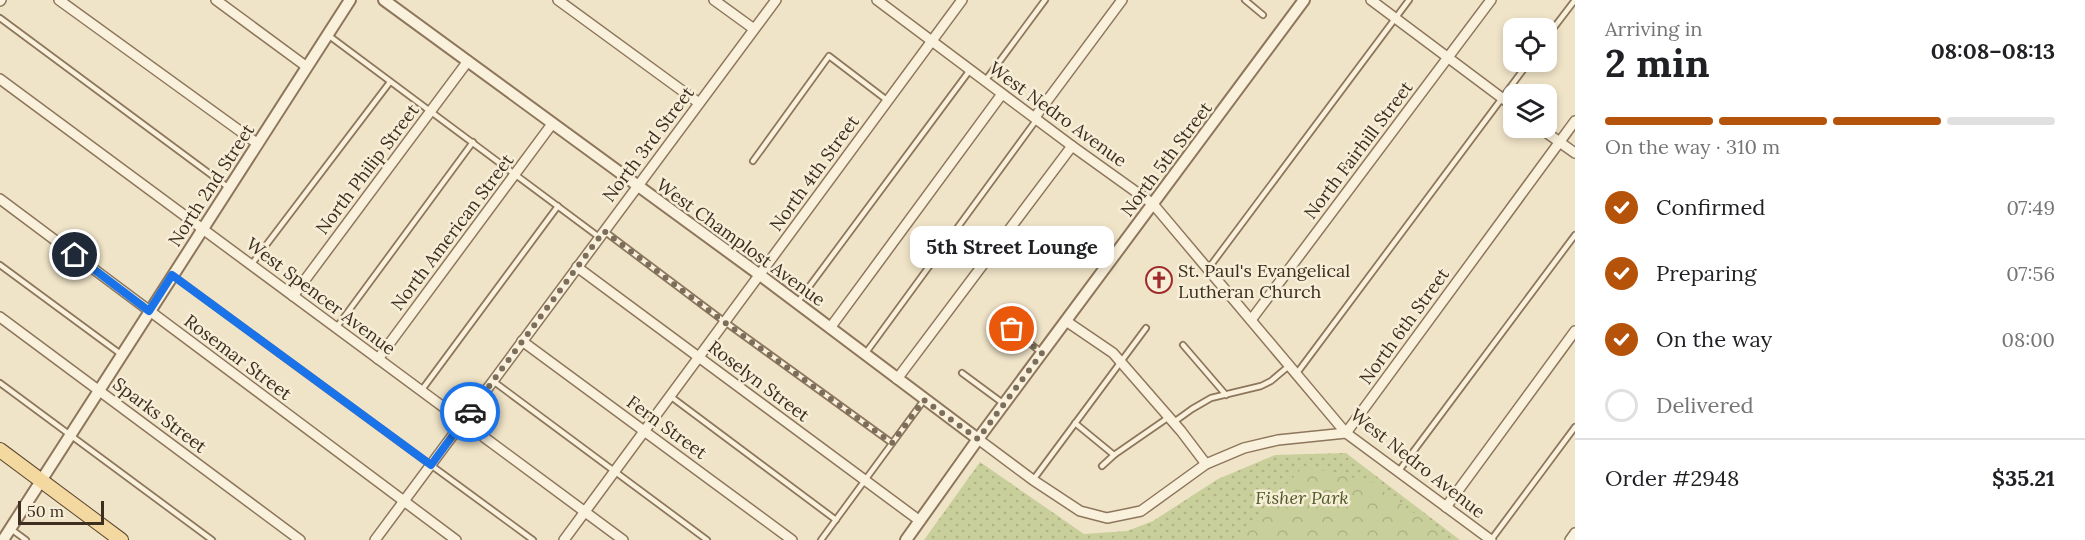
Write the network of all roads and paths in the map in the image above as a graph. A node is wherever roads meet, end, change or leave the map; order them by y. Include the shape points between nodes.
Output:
1 (59, 0) edge
2 (216, 0) edge
3 (350, 0) edge
4 (384, 0) edge
5 (558, 0) edge
6 (714, 0) edge
7 (776, 0) edge
8 (877, 0) edge
9 (962, 0) edge
10 (1045, 0) edge
11 (1122, 0) edge
12 (1245, 0) edge
13 (1304, 0) edge
14 (1371, 0) edge
15 (1409, 0) edge
16 (1491, 0) edge
17 (1575, 0) edge
18 (1263, 15) dead end
19 (0, 18) edge
20 (1396, 19) junction
21 (1557, 24) edge
22 (754, 29) junction
23 (328, 35) junction
24 (932, 41) junction
25 (1449, 58) junction
26 (468, 61) junction
27 (307, 67) junction
28 (970, 70) junction
29 (1522, 72) edge
30 (0, 79) edge
31 (985, 81) junction
32 (390, 82) junction
33 (1002, 94) junction
34 (1502, 98) junction
35 (888, 101) junction
36 (699, 104) junction
37 (430, 111) junction
38 (1036, 118) junction
39 (1575, 121) edge
40 (552, 124) junction
41 (1554, 138) edge
42 (473, 142) junction
43 (1559, 142) junction
44 (258, 144) junction
45 (1072, 146) junction
46 (1575, 153) edge
47 (753, 161) dead end
48 (515, 173) junction
49 (637, 186) junction
50 (229, 188) junction
51 (0, 199) edge
52 (1154, 204) junction
53 (558, 206) junction
54 (202, 228) junction
55 (602, 234) junction
56 (1575, 235) edge
57 (0, 265) edge
58 (251, 265) junction
59 (577, 267) junction
60 (1208, 269) junction
61 (172, 275) junction
62 (760, 275) junction
63 (293, 296) junction
64 (796, 303) junction
65 (149, 311) junction
66 (0, 317) edge
67 (1251, 320) junction
68 (1066, 321) junction
69 (724, 322) junction
70 (336, 328) junction
71 (830, 328) junction
72 (1146, 328) dead end
73 (1012, 329) dead end
74 (1575, 331) edge
75 (522, 341) junction
76 (1183, 345) dead end
77 (1042, 353) junction
78 (122, 355) junction
79 (865, 355) junction
80 (698, 357) junction
81 (378, 359) junction
82 (1120, 361) junction
83 (1290, 365) junction
84 (962, 373) dead end
85 (1297, 373) junction
86 (897, 379) junction
87 (493, 381) junction
88 (0, 383) edge
89 (99, 390) junction
90 (421, 391) junction
91 (1226, 395) junction
92 (670, 396) junction
93 (924, 400) junction
94 (1004, 404) junction
95 (1171, 420) junction
96 (463, 421) junction
97 (1075, 423) junction
98 (1575, 427) edge
99 (644, 431) junction
100 (1346, 433) junction
101 (70, 435) junction
102 (978, 439) junction
103 (892, 443) junction
104 (0, 450) edge
105 (1114, 455) junction
106 (431, 465) junction
107 (1206, 465) junction
108 (1102, 466) dead end
109 (615, 471) junction
110 (1398, 472) junction
111 (40, 480) junction
112 (865, 480) junction
113 (1033, 480) junction
114 (404, 501) junction
115 (1446, 507) junction
116 (585, 512) junction
117 (836, 520) junction
118 (920, 521) junction
119 (5, 533) edge
120 (1575, 533) edge
121 (26, 540) edge
122 (121, 540) edge
123 (212, 540) edge
124 (300, 540) edge
125 (375, 540) edge
126 (456, 540) edge
127 (533, 540) edge
128 (564, 540) edge
129 (623, 540) edge
130 (707, 540) edge
131 (792, 540) edge
132 (821, 540) edge
133 (906, 540) edge
134 (1491, 540) edge
135 (1570, 540) edge

1 - 44 street
2 - 27 street
3 - 23 street, North 2nd Street
4 - 26 street, West Champlost Avenue
5 - 36 street
6 - 22 street
7 - 22 street, North 3rd Street
8 - 24 street, West Nedro Avenue
9 - 24 street, North 4th Street
10 - 31 lane
11 - 38 street
12 - 18 lane
13 - 52 street, North 5th Street
14 - 20 street
15 - 20 lane
16 - 25 street, North Fairhill Street
17 - 21 lane
19 - 50 lane
20 - 25 street
20 - 60 lane
22 - 36 street, North 3rd Street
23 - 27 street, North 2nd Street
23 - 32 lane
24 - 28 street, West Nedro Avenue
24 - 35 street, North 4th Street
25 - 34 street
25 - 67 street, North Fairhill Street
26 - 37 street, North Philip Street
26 - 40 street, West Champlost Avenue
27 - 44 street, North 2nd Street
28 - 31 street, West Nedro Avenue
28 - 64 lane
29 - 34 lane
30 - 54 street, West Spencer Avenue
31 - 33 street, West Nedro Avenue
32 - 37 lane
32 - 58 lane
33 - 38 street, West Nedro Avenue
33 - 71 street
34 - 85 lane
35 - 47 lane via 829,56
35 - 62 street, North 4th Street
36 - 49 street, North 3rd Street
37 - 42 lane
37 - 63 street, North Philip Street
38 - 45 street, West Nedro Avenue
38 - 79 lane
39 - 43 street, North 6th Street
40 - 48 street, North American Street
40 - 49 street, West Champlost Avenue
41 - 43 street
42 - 48 lane
42 - 70 lane
43 - 46 street
43 - 100 street, North 6th Street
44 - 50 street, North 2nd Street
45 - 52 street, West Nedro Avenue
45 - 86 street
48 - 53 lane
48 - 81 street, North American Street
49 - 55 street, North 3rd Street
49 - 62 street, West Champlost Avenue
50 - 54 street, North 2nd Street
51 - 65 street, Rosemar Street
52 - 60 street, West Nedro Avenue
52 - 68 street, North 5th Street
53 - 55 lane
53 - 90 lane
54 - 58 street, West Spencer Avenue
54 - 61 street, North 2nd Street
55 - 59 street, North 3rd Street
55 - 69 lane
56 - 110 lane
57 - 78 lane
58 - 63 street, West Spencer Avenue
59 - 75 street, North 3rd Street
59 - 80 street, Roselyn Street
60 - 67 street, West Nedro Avenue
61 - 65 street, North 2nd Street
61 - 106 lane
62 - 64 street, West Champlost Avenue
62 - 69 street, North 4th Street
63 - 70 street, West Spencer Avenue
64 - 71 street, West Champlost Avenue
65 - 78 street, North 2nd Street
65 - 114 street, Rosemar Street
66 - 89 street, Sparks Street
67 - 83 street, West Nedro Avenue
68 - 77 street, North 5th Street
68 - 82 street
69 - 80 street, North 4th Street
69 - 103 lane
70 - 81 street, West Spencer Avenue
71 - 79 street, West Champlost Avenue
72 - 82 lane
73 - 77 lane
74 - 115 street
75 - 87 street, North 3rd Street
75 - 99 street, Fern Street
76 - 91 lane
77 - 94 street, North 5th Street
78 - 89 street, North 2nd Street
79 - 86 street, West Champlost Avenue
80 - 92 street, North 4th Street
80 - 112 street, Roselyn Street
81 - 90 street, West Spencer Avenue
82 - 95 street
82 - 97 lane
83 - 85 street, West Nedro Avenue
83 - 91 lane via 1261,386
84 - 94 lane
85 - 100 street, West Nedro Avenue
86 - 93 street, West Champlost Avenue
87 - 96 street, North 3rd Street
87 - 109 lane
88 - 101 lane
89 - 101 street, North 2nd Street
89 - 124 street, Sparks Street
90 - 96 street, West Spencer Avenue
91 - 95 lane via 1204,401
92 - 99 street, North 4th Street
92 - 117 lane
93 - 102 street, West Champlost Avenue
93 - 103 lane
94 - 102 street, North 5th Street
95 - 105 lane
95 - 107 street
96 - 106 street, North 3rd Street
96 - 116 street, West Spencer Avenue
97 - 105 lane
97 - 113 lane
98 - 134 lane
99 - 109 street, North 4th Street
99 - 131 street, Fern Street
100 - 107 street via 1278,440 1244,448
100 - 110 street, West Nedro Avenue
101 - 111 street, North 2nd Street
101 - 123 lane
102 - 113 street, West Champlost Avenue
102 - 118 street, North 5th Street
103 - 112 lane
104 - 111 main road
105 - 108 lane
106 - 114 street, North 3rd Street
106 - 127 lane
107 - 113 street, West Champlost Avenue via 1141,511 1107,518 1078,510
109 - 116 street, North 4th Street
109 - 130 lane
110 - 115 street, West Nedro Avenue
111 - 119 street, North 2nd Street
111 - 122 main road
112 - 117 lane
112 - 118 street, Roselyn Street
114 - 125 street, North 3rd Street
114 - 126 street, Rosemar Street
115 - 134 street, West Nedro Avenue
116 - 128 street, North 4th Street
116 - 129 street, West Spencer Avenue
117 - 132 lane
118 - 133 street, North 5th Street
119 - 121 lane
120 - 135 street

